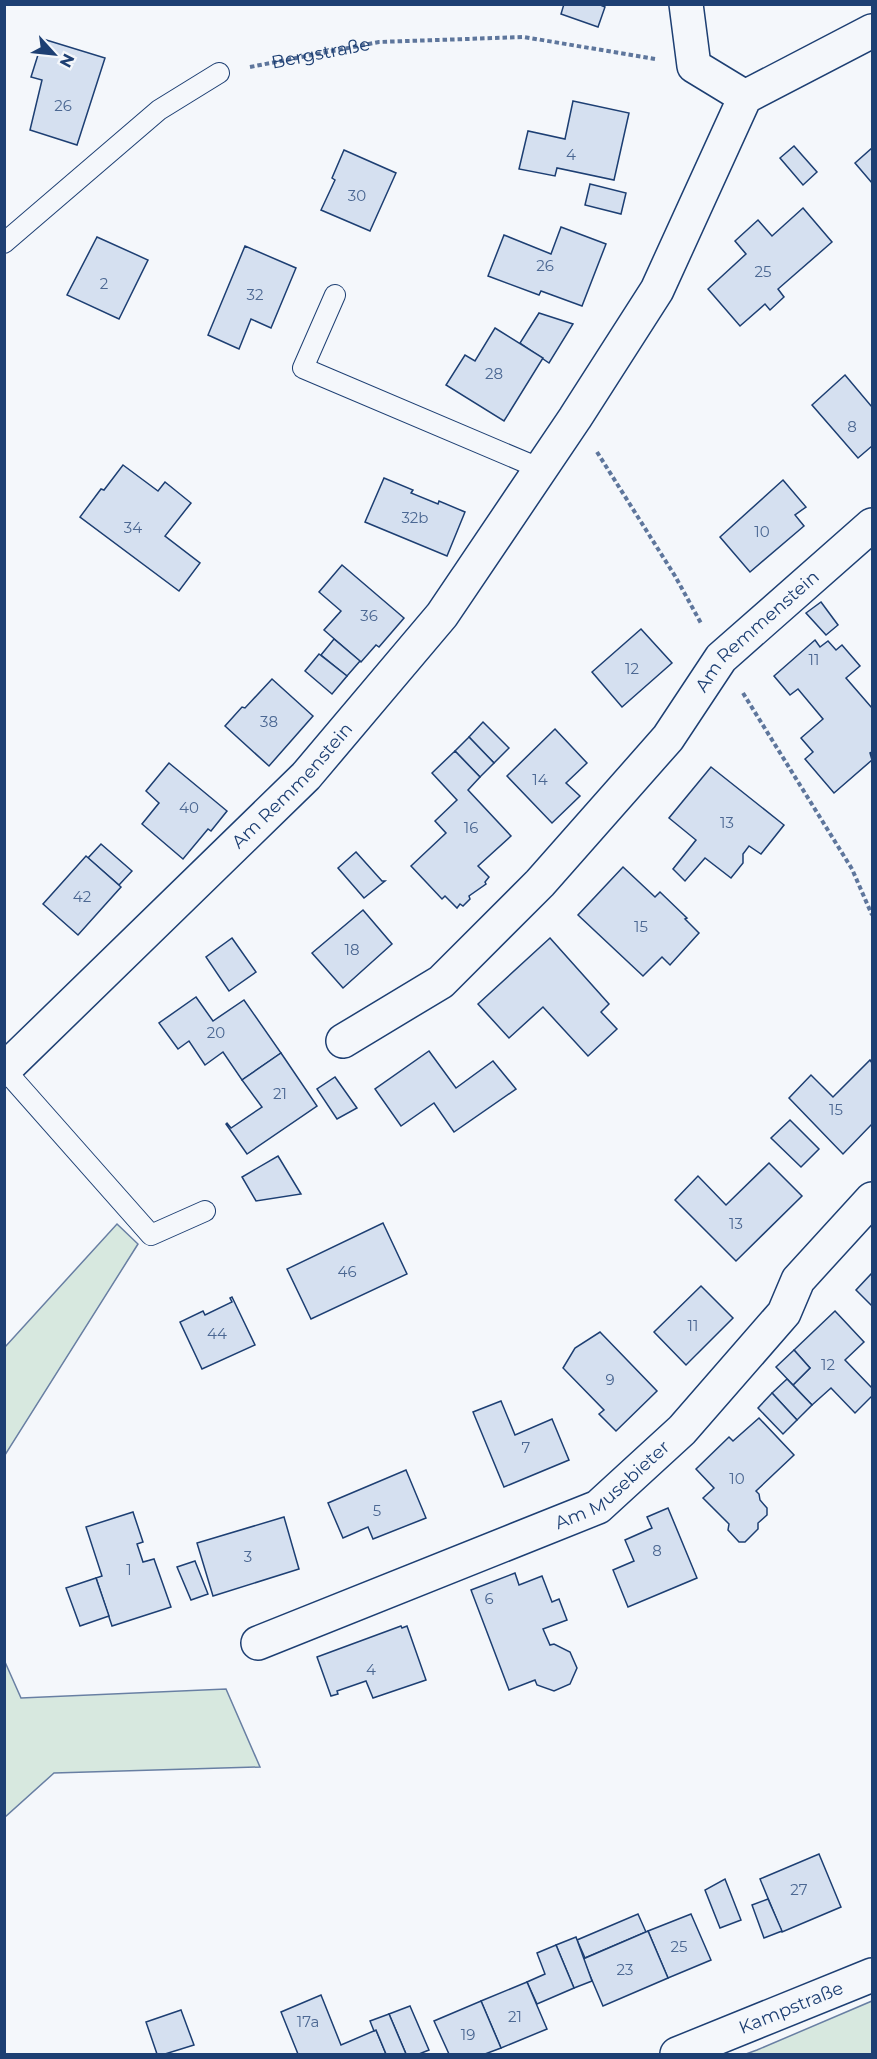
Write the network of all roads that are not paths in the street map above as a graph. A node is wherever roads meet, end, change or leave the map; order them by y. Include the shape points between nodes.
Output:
1 (686, 4) edge
2 (873, 31) edge
3 (219, 74) road end
4 (746, 97) junction
5 (4, 243) edge
6 (335, 295) dead end
7 (542, 469) junction
8 (873, 525) edge
9 (343, 1041) dead end
10 (5, 1070) edge
11 (873, 1199) edge
12 (205, 1211) dead end
13 (258, 1643) dead end
14 (873, 1975) edge
15 (677, 2055) edge

1 - 4 street via 694,66
2 - 4 street
3 - 5 lane via 159,110
4 - 7 street, Am Remmenstein via 657,290
6 - 7 lane via 303,368
7 - 10 street, Am Remmenstein via 442,615 306,776
8 - 9 street, Am Remmenstein via 721,658 668,738 540,883 441,982
10 - 12 lane, Am Remmenstein via 151,1235
11 - 13 street, Am Musebieter via 798,1281 784,1313 682,1430 598,1507
14 - 15 street, Kampstraße

